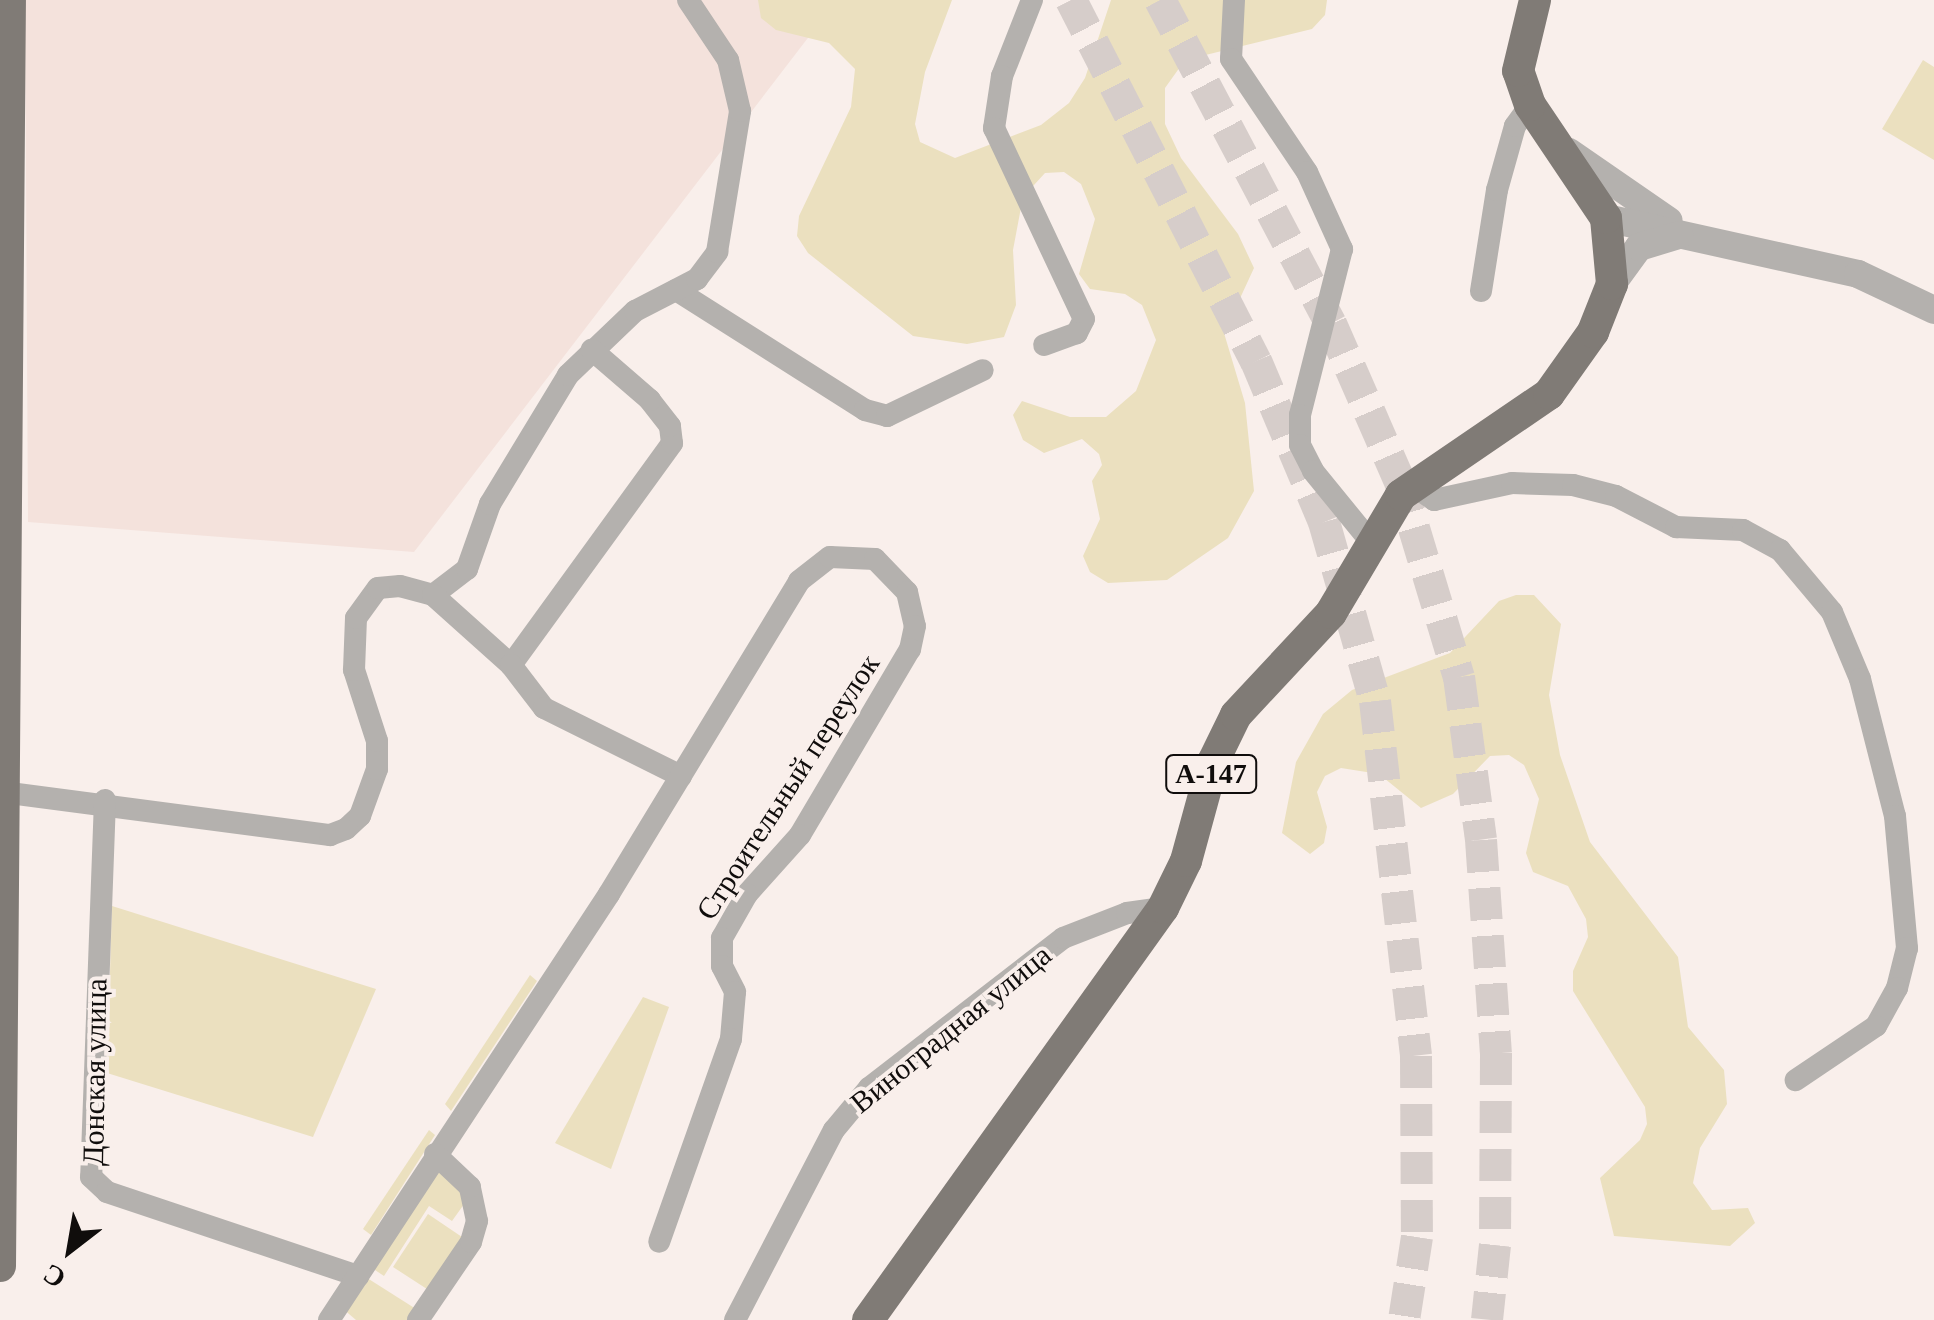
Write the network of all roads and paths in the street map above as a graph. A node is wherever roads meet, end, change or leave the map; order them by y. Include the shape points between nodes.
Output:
1 (10, 0) edge
2 (688, 0) edge
3 (1032, 0) edge
4 (1234, 0) edge
5 (1534, 0) edge
6 (1530, 105) junction
7 (1555, 140) junction
8 (1606, 218) junction
9 (1698, 234) junction
10 (1612, 284) junction
11 (676, 290) junction
12 (1481, 290) dead end
13 (1934, 310) edge
14 (1044, 345) dead end
15 (592, 350) junction
16 (982, 370) dead end
17 (2, 403) edge
18 (1412, 484) junction
19 (1370, 541) junction
20 (433, 595) junction
21 (511, 665) junction
22 (681, 776) junction
23 (2, 792) edge
24 (105, 800) junction
25 (1163, 908) junction
26 (1796, 1080) dead end
27 (436, 1154) junction
28 (659, 1242) dead end
29 (0, 1266) edge
30 (358, 1276) junction
31 (329, 1320) edge
32 (418, 1320) edge
33 (735, 1320) edge
34 (868, 1320) edge

1 - 17 main road
2 - 11 street via 732,71 740,140 718,252 697,279
3 - 14 street via 1008,58 994,128 1084,319 1077,333
4 - 19 street via 1229,48 1340,237 1340,264 1299,430 1312,471
5 - 6 main road, А-147 via 1516,55
6 - 7 main road, А-147
6 - 12 street via 1515,126 1497,190
7 - 8 main road, А-147
7 - 9 street, А-147 via 1635,203
8 - 9 street
8 - 10 main road, А-147
9 - 10 street, А-147 via 1639,247
9 - 13 street via 1858,274
10 - 18 main road, А-147 via 1581,354 1550,394
11 - 15 street via 635,311
11 - 16 street via 865,410 887,416
15 - 20 street via 568,374 498,490 468,569
15 - 21 street via 650,400 670,426 672,443
17 - 23 main road
18 - 19 main road, А-147
18 - 26 street via 1434,500 1512,484 1574,485 1599,489 1676,527 1744,530 1780,550 1832,612 1860,680 1895,816 1907,948 1898,988 1876,1026
19 - 25 main road, А-147 via 1331,613 1258,686 1229,727 1186,862
20 - 21 street
20 - 24 street via 378,588 356,618 354,670 376,741 377,769 360,816 330,835
21 - 22 street via 544,708
22 - 27 street, Строительный переулок
22 - 28 street, Строительный переулок via 800,581 830,558 856,554 892,571 907,592 914,626 910,649 800,834 747,894 722,938 722,966 735,992 732,1039
23 - 24 street
23 - 29 main road
24 - 30 street, Донская улица via 91,1177 107,1192
25 - 33 street, Виноградная улица via 1127,913 1063,938 868,1088 834,1130
25 - 34 main road, А-147 via 1048,1078
27 - 30 street, Строительный переулок
27 - 32 street via 470,1186 478,1221
30 - 31 street, Строительный переулок

